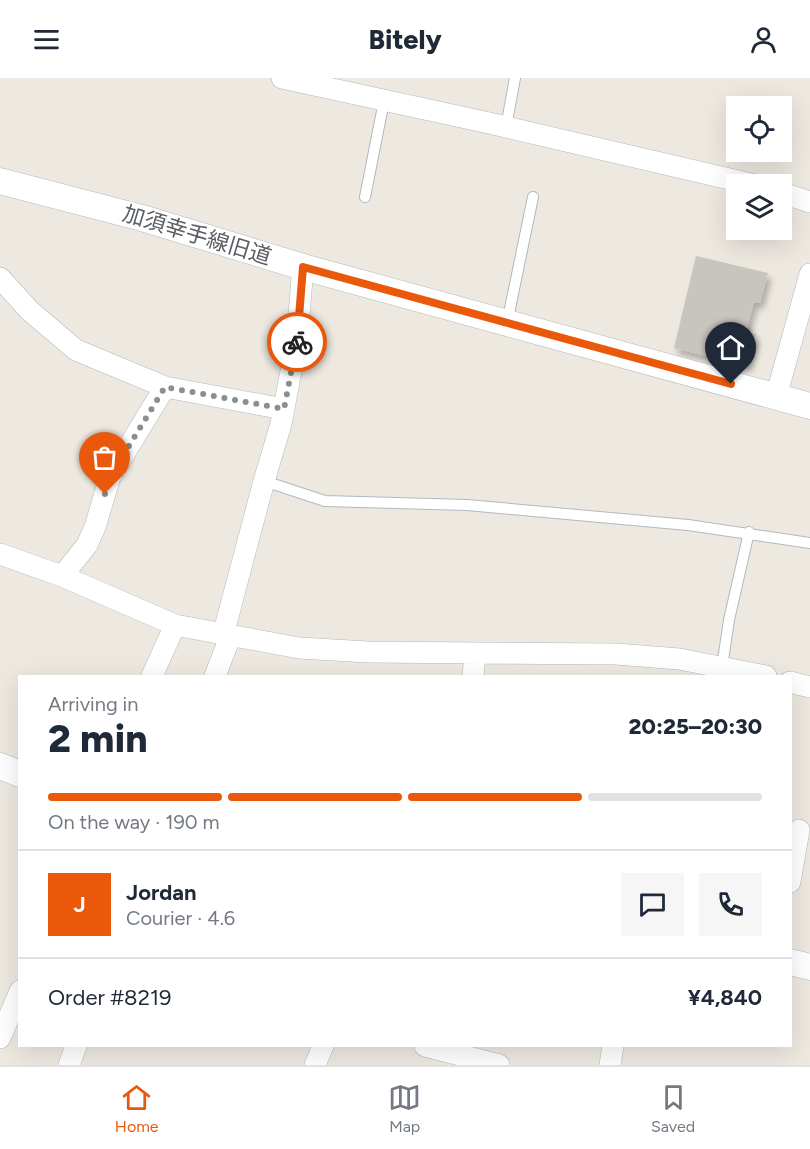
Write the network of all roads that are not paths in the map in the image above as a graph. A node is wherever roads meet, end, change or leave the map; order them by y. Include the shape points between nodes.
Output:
1 (282, 78) edge
2 (515, 78) edge
3 (384, 100) junction
4 (506, 127) junction
5 (726, 178) edge
6 (0, 181) edge
7 (792, 196) edge
8 (365, 197) dead end
9 (533, 197) dead end
10 (810, 201) edge
11 (303, 267) junction
12 (810, 274) edge
13 (0, 278) edge
14 (507, 324) junction
15 (165, 387) junction
16 (776, 397) junction
17 (810, 406) edge
18 (284, 409) junction
19 (264, 481) junction
20 (748, 532) junction
21 (810, 543) edge
22 (0, 554) edge
23 (62, 576) junction
24 (175, 625) junction
25 (227, 636) junction
26 (475, 654) junction
27 (722, 667) junction
28 (678, 668) edge
29 (152, 675) edge
30 (215, 675) edge
31 (473, 675) edge
32 (761, 675) edge
33 (792, 682) edge
34 (810, 687) edge
35 (0, 765) edge
36 (18, 773) edge
37 (800, 830) edge
38 (792, 872) edge
39 (792, 962) edge
40 (810, 967) edge
41 (18, 995) edge
42 (2, 1030) edge
43 (76, 1047) edge
44 (323, 1047) edge
45 (426, 1047) edge
46 (613, 1047) edge
47 (69, 1065) edge
48 (315, 1065) edge
49 (499, 1065) edge
50 (610, 1065) edge

1 - 3 street
2 - 4 lane
3 - 4 street
3 - 8 lane
4 - 5 street
6 - 11 street, 加須幸手線旧道 via 142,218
7 - 10 street
9 - 14 lane
11 - 14 street, 加須幸手線旧道
11 - 18 street via 297,339
12 - 16 street
13 - 15 street via 76,350
14 - 16 street, 加須幸手線旧道
15 - 18 street
15 - 23 street via 110,477 87,545
16 - 17 street, 加須幸手線旧道
18 - 19 street
19 - 20 lane via 325,501 457,504
19 - 25 street
20 - 21 lane
20 - 27 lane
22 - 23 street
23 - 24 street
24 - 25 street
24 - 29 street
25 - 26 street via 299,648
25 - 30 street
26 - 28 street via 615,654
26 - 31 street
27 - 28 street
27 - 32 street
33 - 34 street
35 - 36 street
37 - 38 street
39 - 40 street
41 - 42 street
43 - 47 street
44 - 48 street
45 - 49 street via 450,1058
46 - 50 street

